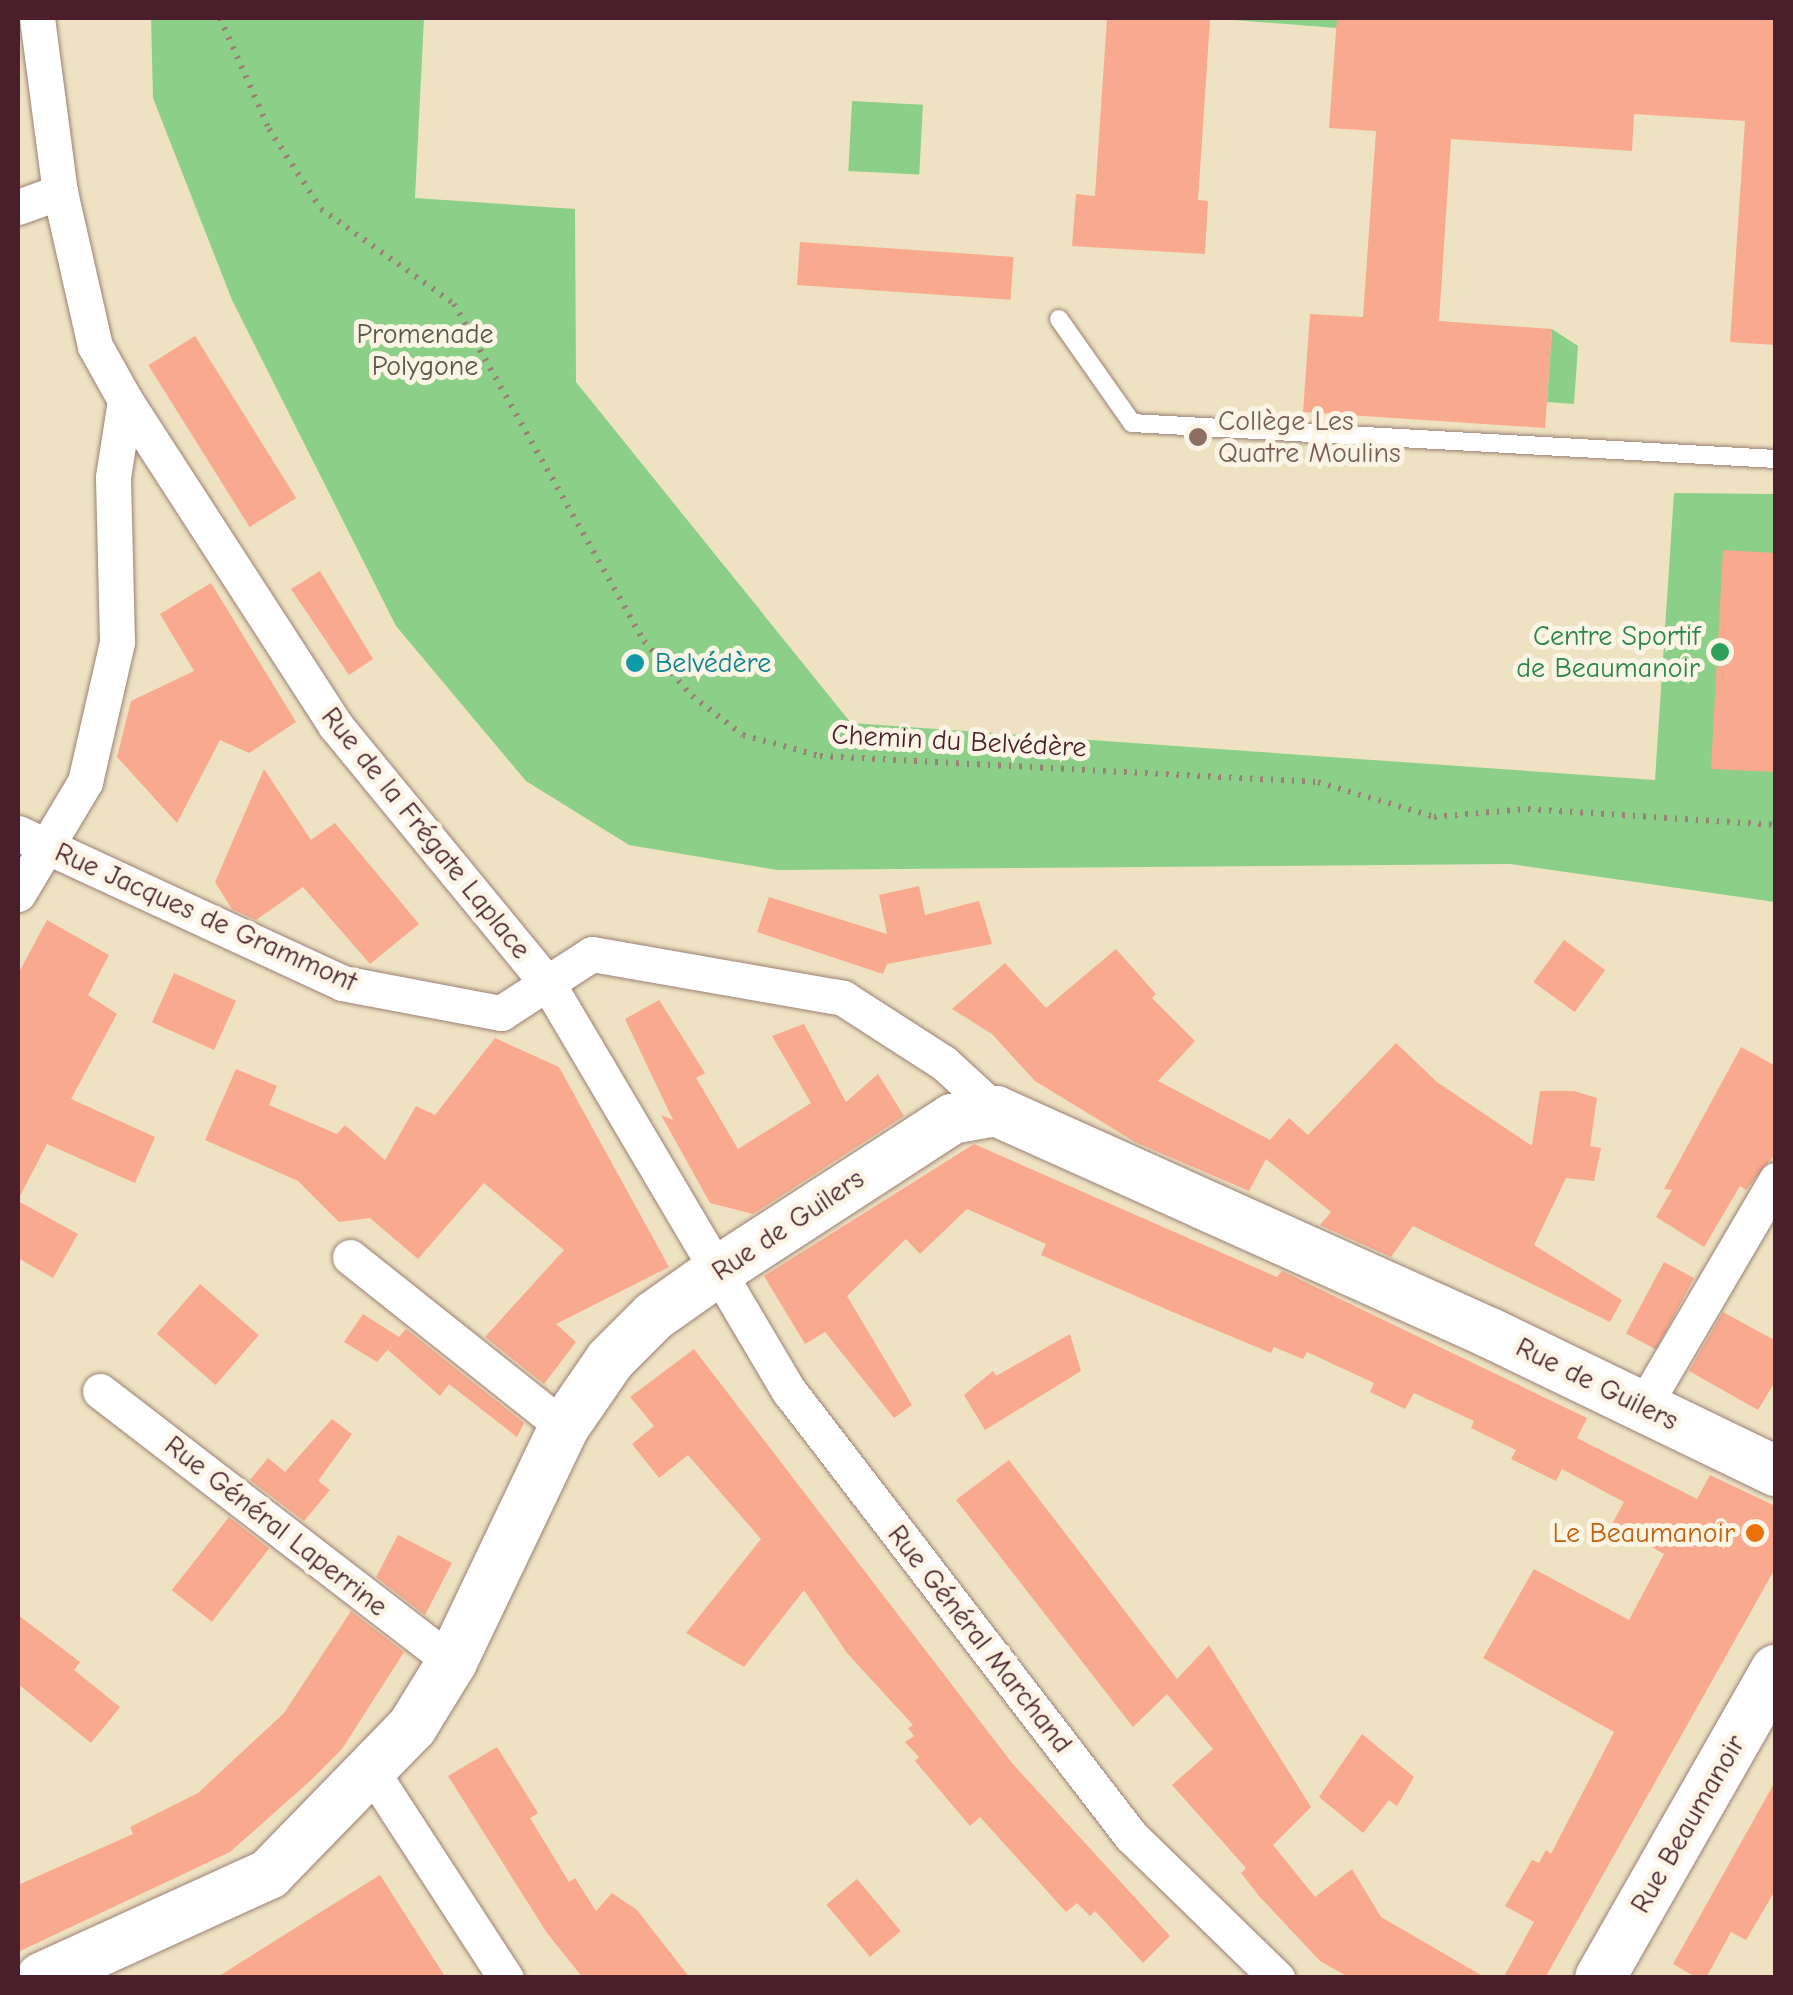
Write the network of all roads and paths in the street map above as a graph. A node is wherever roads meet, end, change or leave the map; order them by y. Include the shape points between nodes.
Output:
1 (37, 18) edge
2 (220, 18) edge
3 (60, 192) junction
4 (18, 207) edge
5 (1060, 319) dead end
6 (124, 400) junction
7 (1776, 459) edge
8 (1776, 824) edge
9 (32, 840) edge
10 (18, 894) edge
11 (548, 984) junction
12 (996, 1110) junction
13 (1776, 1180) edge
14 (350, 1258) dead end
15 (715, 1274) junction
16 (100, 1391) dead end
17 (1644, 1405) junction
18 (564, 1427) junction
19 (1776, 1470) edge
20 (452, 1662) junction
21 (1776, 1670) edge
22 (372, 1772) junction
23 (41, 1978) edge
24 (506, 1978) edge
25 (1278, 1978) edge
26 (1600, 1978) edge

1 - 3 street, Rue de la Frégate Laplace
2 - 8 path, Chemin du Belvédère via 269,129 321,209 454,304 644,641 692,696 743,735 820,756 1318,782 1434,817 1528,809
3 - 4 street
3 - 6 street, Rue de la Frégate Laplace via 95,346
5 - 7 lane via 1132,423
6 - 9 street via 112,477 117,642 85,782
6 - 11 street, Rue de la Frégate Laplace via 335,725
9 - 10 street
9 - 11 street, Rue Jacques de Grammont via 342,983 500,1013
11 - 12 street, Rue Jacques de Grammont via 592,954 843,998 944,1064
11 - 15 street, Rue de la Frégate Laplace
12 - 15 street, Rue de Guilers via 952,1119
12 - 17 street, Rue de Guilers
13 - 17 street
14 - 18 street
15 - 18 street, Rue de Guilers via 654,1316 610,1360
15 - 25 street, Rue Général Marchand via 788,1391 1131,1836
16 - 20 street, Rue Général Laperrine
17 - 19 street, Rue de Guilers
18 - 20 street, Rue de Guilers
20 - 22 street, Rue de Guilers via 412,1726
21 - 26 street, Rue Beaumanoir
22 - 23 street, Rue de Guilers via 269,1874
22 - 24 street

